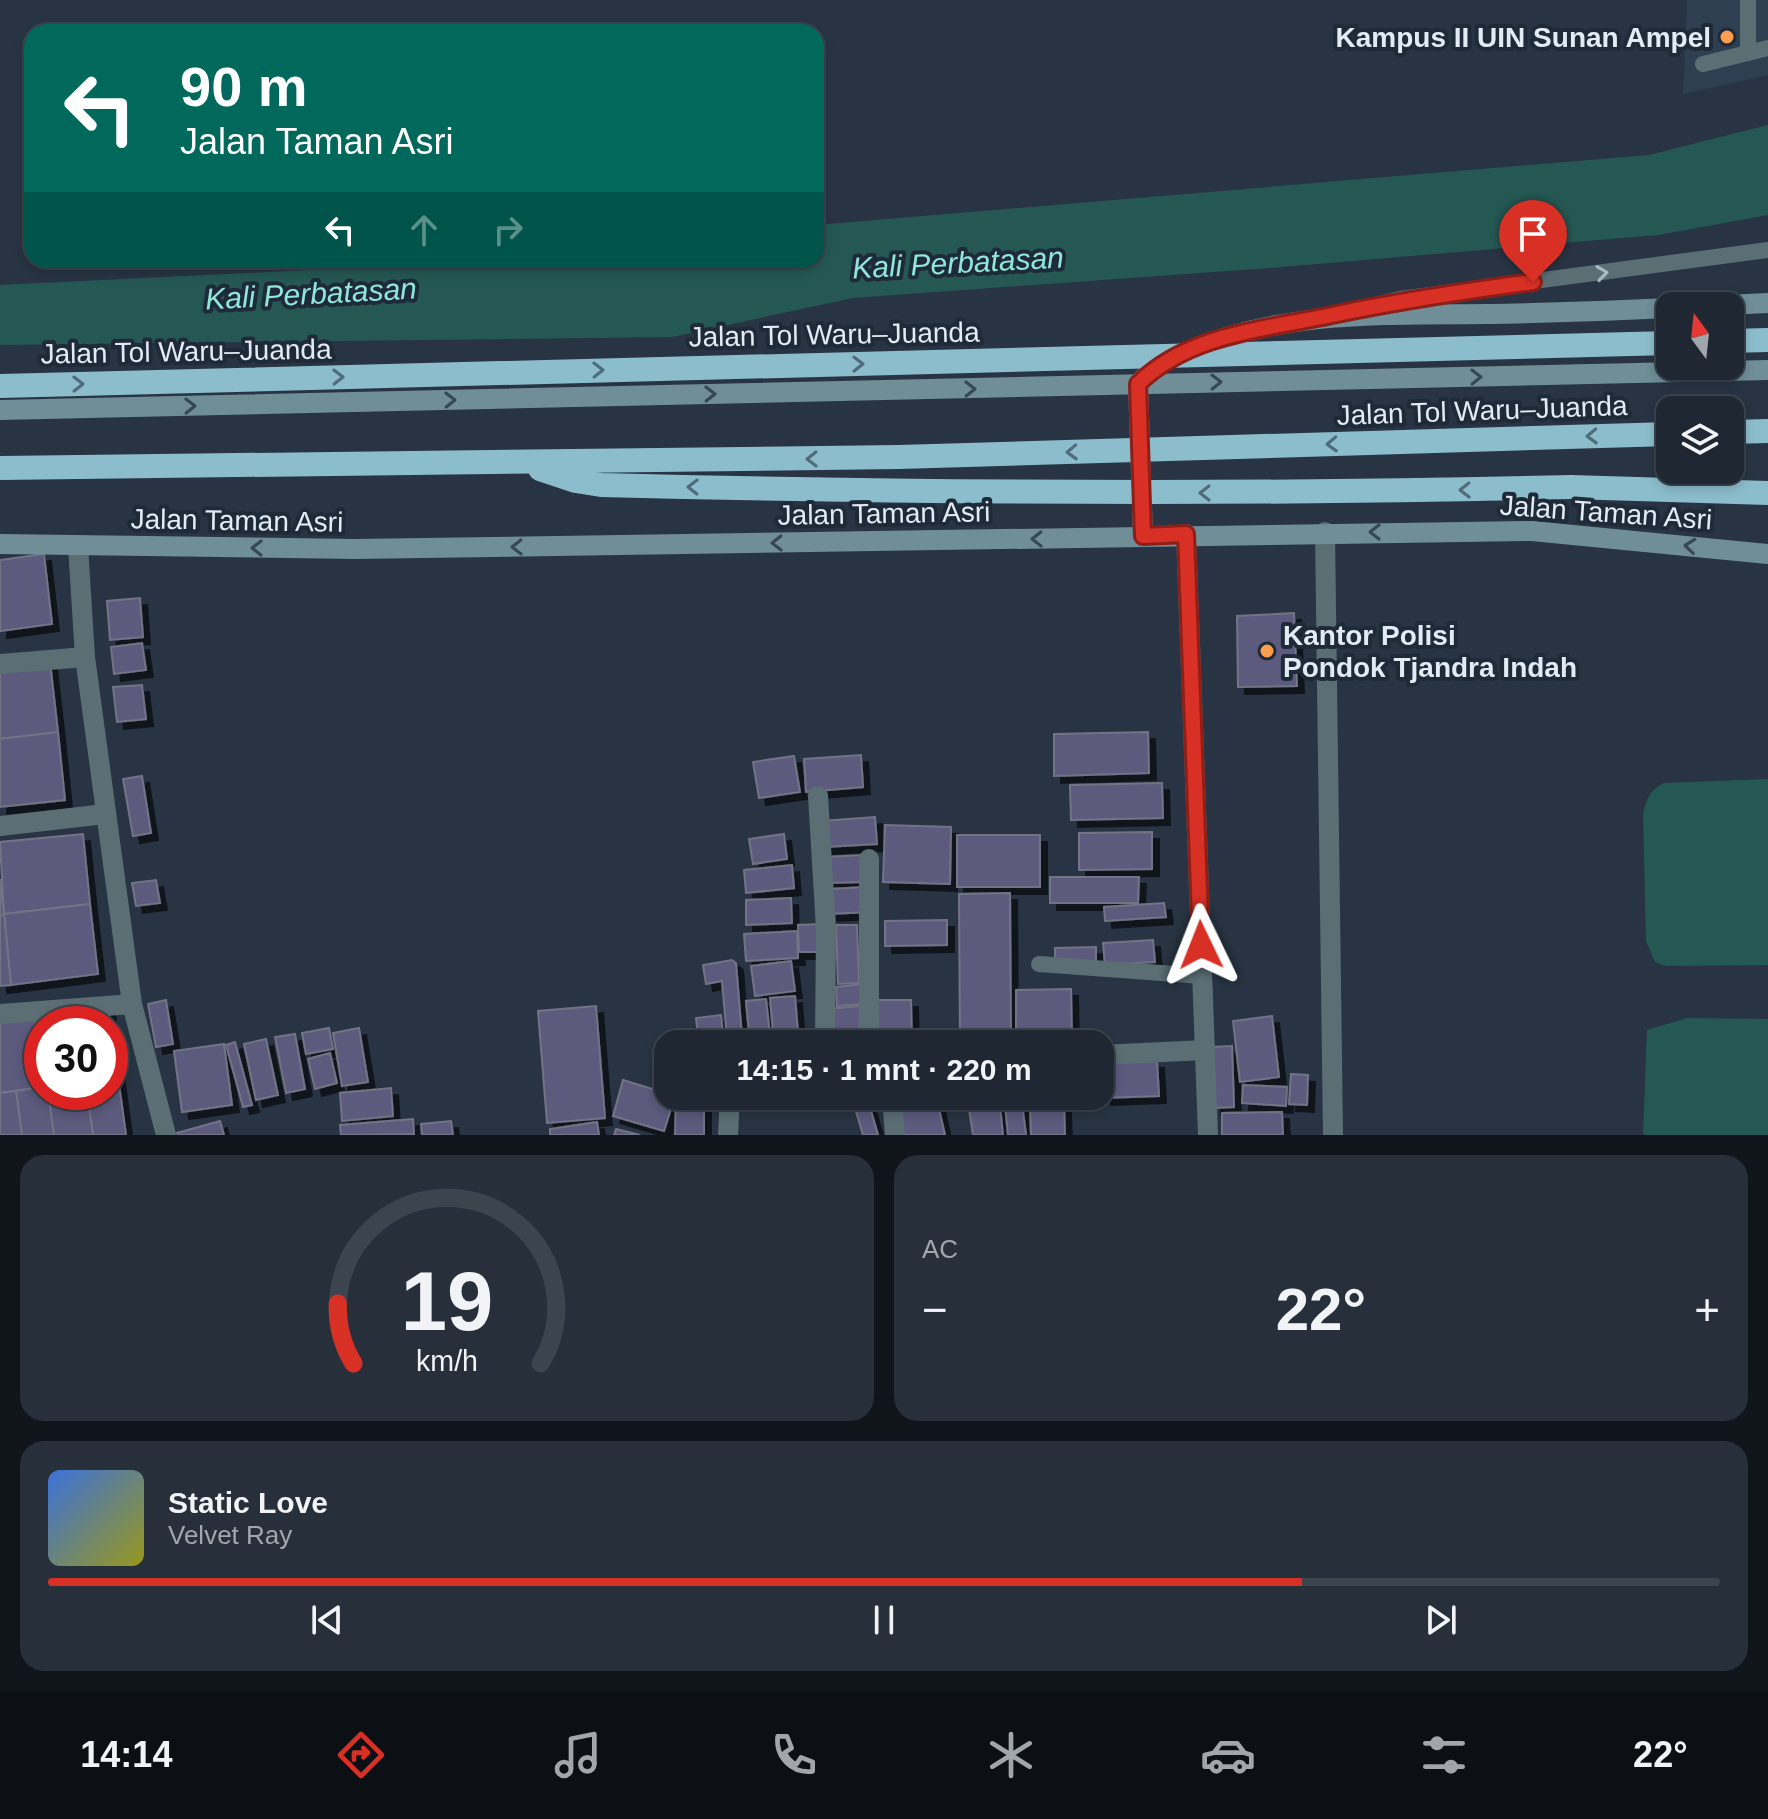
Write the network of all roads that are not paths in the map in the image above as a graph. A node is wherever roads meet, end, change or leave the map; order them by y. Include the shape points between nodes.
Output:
1 (1748, 0) edge
2 (1768, 48) edge
3 (1748, 53) junction
4 (1703, 64) dead end
5 (1768, 250) edge
6 (1768, 303) edge
7 (1744, 304) edge
8 (1656, 309) edge
9 (1332, 315) junction
10 (1768, 340) edge
11 (1744, 341) edge
12 (1656, 343) edge
13 (1768, 370) edge
14 (1138, 384) junction
15 (0, 386) edge
16 (0, 410) edge
17 (1768, 431) edge
18 (1744, 432) edge
19 (1656, 434) edge
20 (525, 463) junction
21 (0, 468) edge
22 (1768, 493) edge
23 (1325, 532) junction
24 (1186, 534) junction
25 (1143, 536) junction
26 (0, 544) edge
27 (78, 546) junction
28 (1768, 554) edge
29 (85, 657) junction
30 (0, 664) edge
31 (818, 796) dead end
32 (105, 814) junction
33 (0, 826) edge
34 (869, 859) dead end
35 (1039, 964) dead end
36 (1202, 976) junction
37 (132, 1004) junction
38 (0, 1014) edge
39 (825, 1030) edge
40 (869, 1030) edge
41 (1205, 1050) junction
42 (1114, 1054) edge
43 (729, 1110) edge
44 (893, 1110) edge
45 (166, 1135) edge
46 (728, 1135) edge
47 (895, 1135) edge
48 (1208, 1135) edge
49 (1333, 1135) edge

1 - 3 lane
2 - 3 lane
3 - 4 lane
9 -> 5 lane via 1400,299
6 - 7 main road
8 - 9 main road
9 - 14 main road via 1220,338 1157,364
10 - 11 highway
15 -> 12 highway, Jalan Tol Waru–Juanda, bridge
14 -> 13 main road
16 -> 14 main road
14 - 25 main road
17 - 18 highway
19 -> 20 highway, Jalan Tol Waru–Juanda, bridge via 930,457
20 - 21 highway, Jalan Tol Waru–Juanda, bridge
22 -> 20 highway, bridge via 1571,487 1305,493 601,485
23 - 24 main road, Jalan Taman Asri
28 -> 23 main road, Jalan Taman Asri via 1566,532
23 - 49 street
24 - 25 main road, Jalan Taman Asri
24 - 36 street
25 -> 27 main road, Jalan Taman Asri via 355,549
26 - 27 main road, Jalan Taman Asri
27 - 29 street
29 - 30 street
29 - 32 street
31 - 39 street
32 - 33 street
32 - 37 street
34 - 40 street
35 - 36 lane
36 - 41 street
37 - 38 street
37 - 45 street
41 - 42 street
41 - 48 street
43 - 46 street
44 - 47 street

